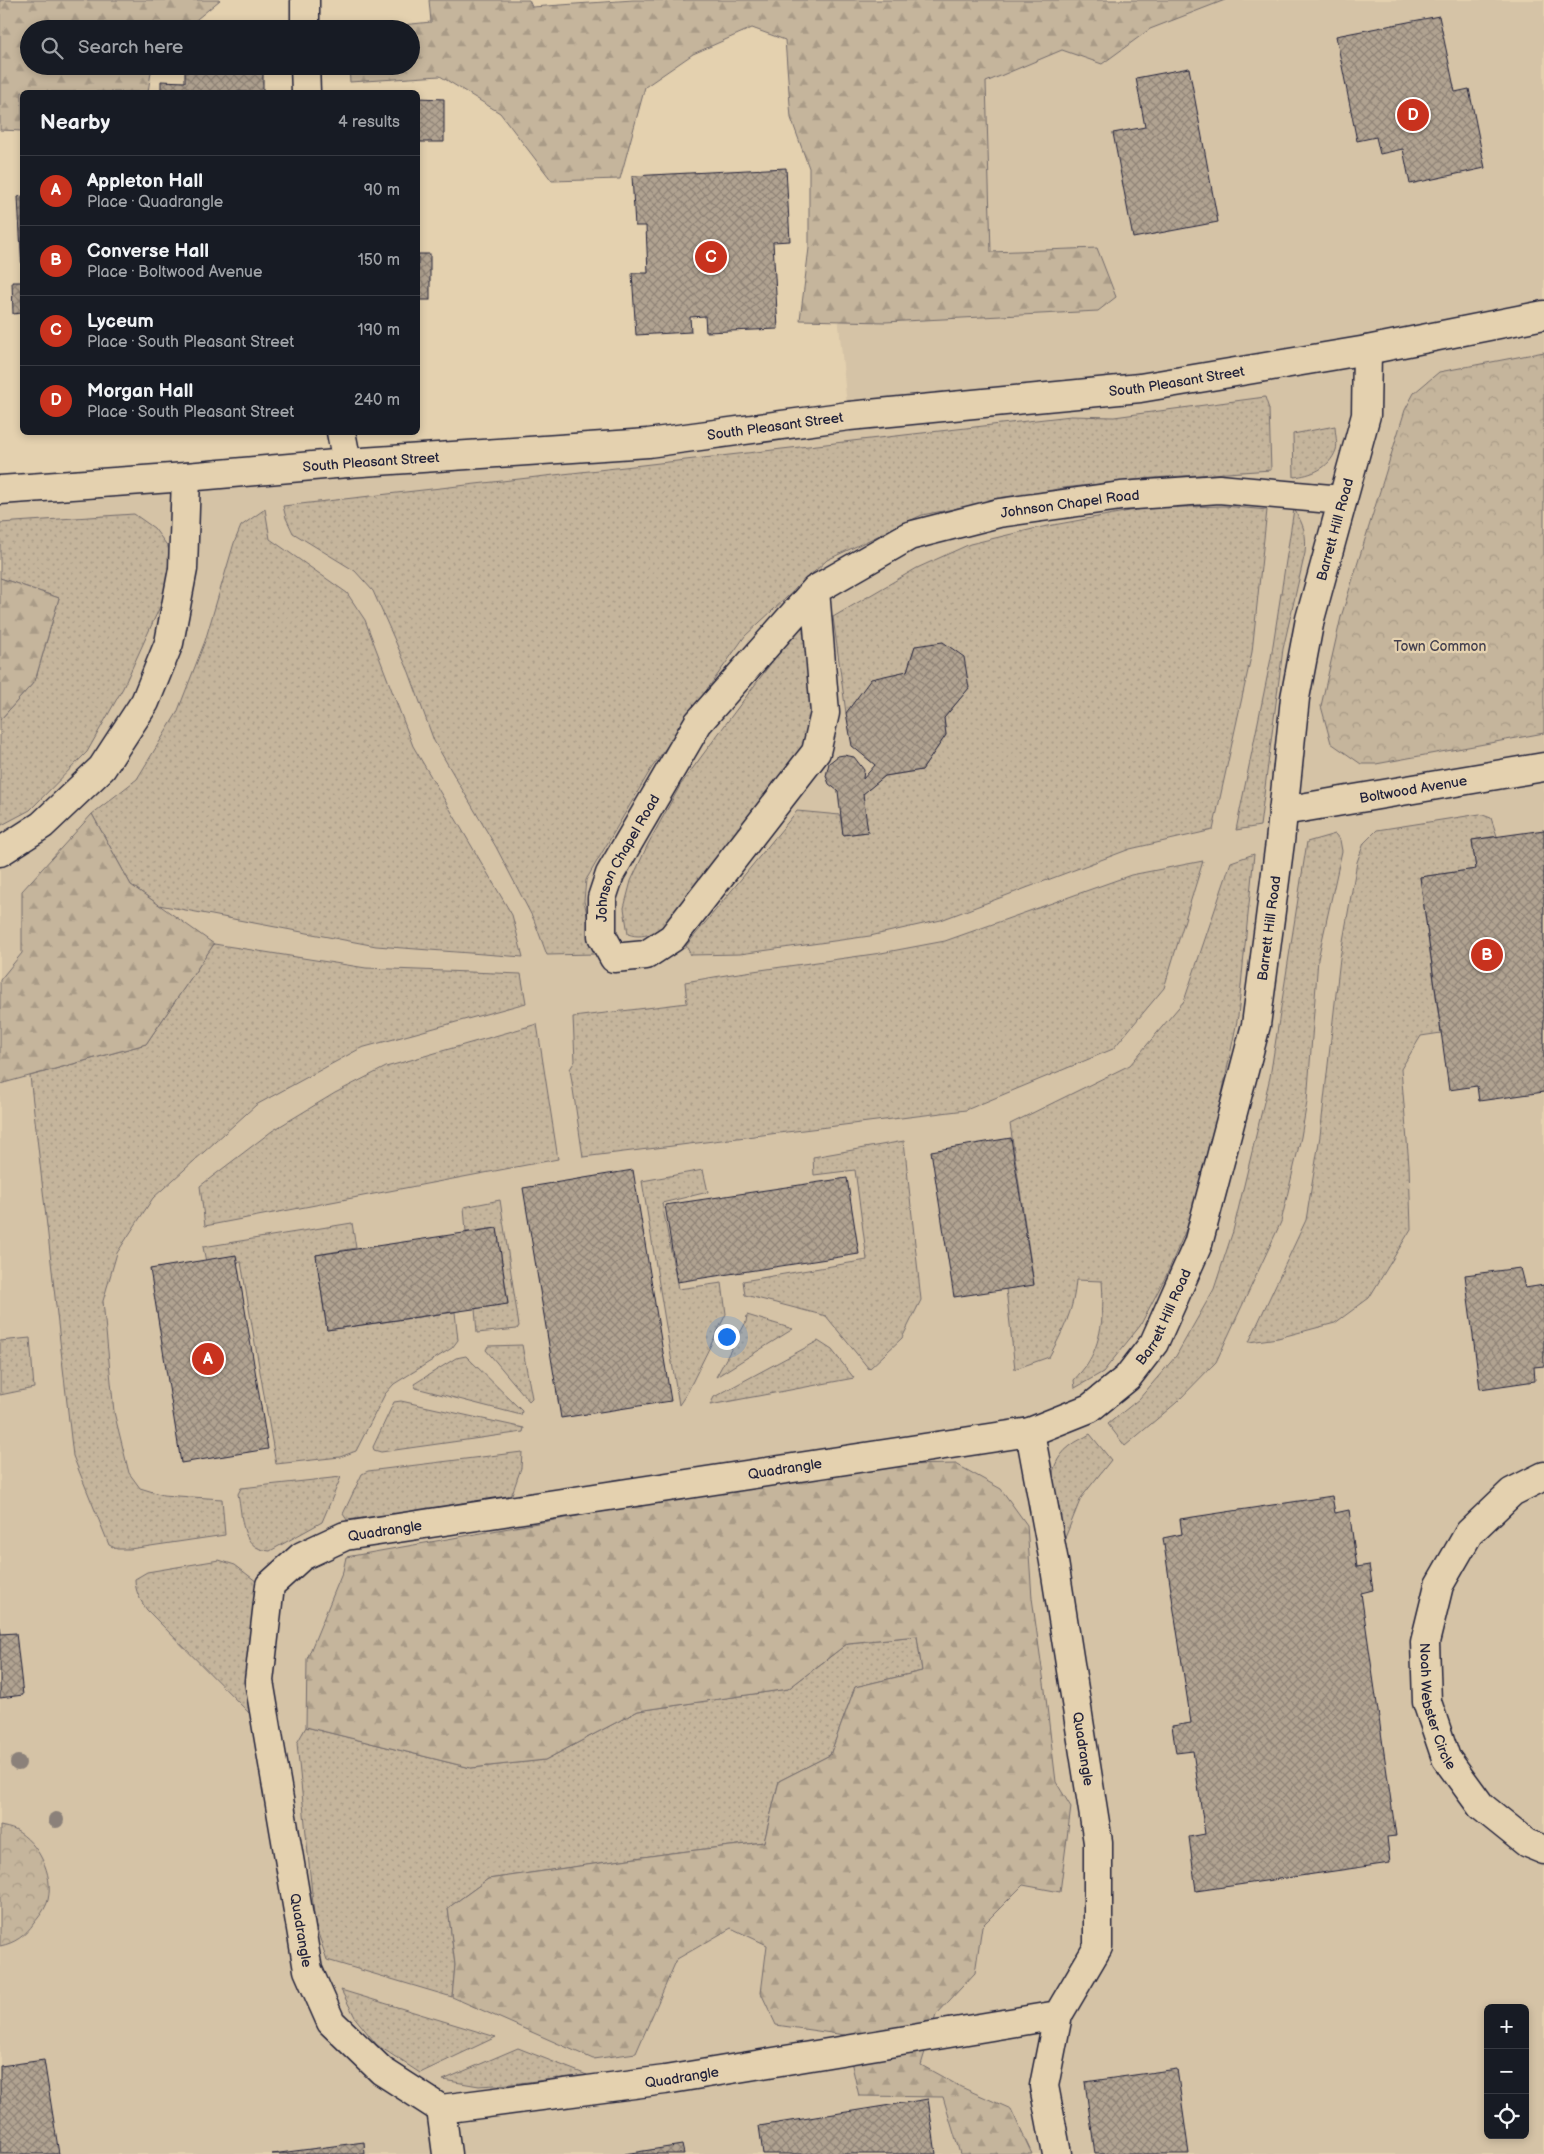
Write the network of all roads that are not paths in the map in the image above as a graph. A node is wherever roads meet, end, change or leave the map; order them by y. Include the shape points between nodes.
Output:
1 (305, 0) edge
2 (305, 20) edge
3 (305, 75) edge
4 (306, 90) edge
5 (1544, 314) edge
6 (1367, 350) junction
7 (342, 435) edge
8 (347, 463) junction
9 (186, 477) junction
10 (0, 490) edge
11 (1342, 500) junction
12 (815, 590) junction
13 (1544, 767) edge
14 (1284, 811) junction
15 (0, 852) edge
16 (1030, 1432) junction
17 (1544, 1476) edge
18 (1544, 1850) edge
19 (1058, 2015) junction
20 (441, 2109) junction
21 (447, 2154) edge
22 (1057, 2154) edge

1 - 2 street
3 - 4 street
5 - 6 street, South Pleasant Street
6 - 8 street, South Pleasant Street via 1140,388 849,416 648,443
6 - 11 street, Barrett Hill Road via 1366,415
7 - 8 street
8 - 9 street, South Pleasant Street
9 - 10 street, South Pleasant Street
9 - 15 street via 183,569 169,643 145,702 102,768 42,825
11 - 12 street, Johnson Chapel Road via 1219,490 1121,496 999,513 909,536
11 - 14 street, Barrett Hill Road via 1310,619 1299,680
12 - 12 street, Johnson Chapel Road via 826,713 816,752 672,938 646,955 614,958 602,936 602,898 610,874 698,723
13 - 14 street, Boltwood Avenue
14 - 16 street, Barrett Hill Road via 1256,1025 1198,1244 1154,1343 1127,1378 1090,1408
16 - 19 street, Quadrangle via 1098,1842 1098,1947
16 - 20 street, Quadrangle via 345,1536 302,1556 270,1585 259,1681 308,1970 331,2022 382,2071
17 - 18 street, Noah Webster Circle via 1512,1492 1469,1533 1439,1584 1425,1642 1428,1702 1446,1758 1481,1806 1527,1843
19 - 20 street, Quadrangle via 665,2080
19 - 22 street via 1044,2086
20 - 21 street

